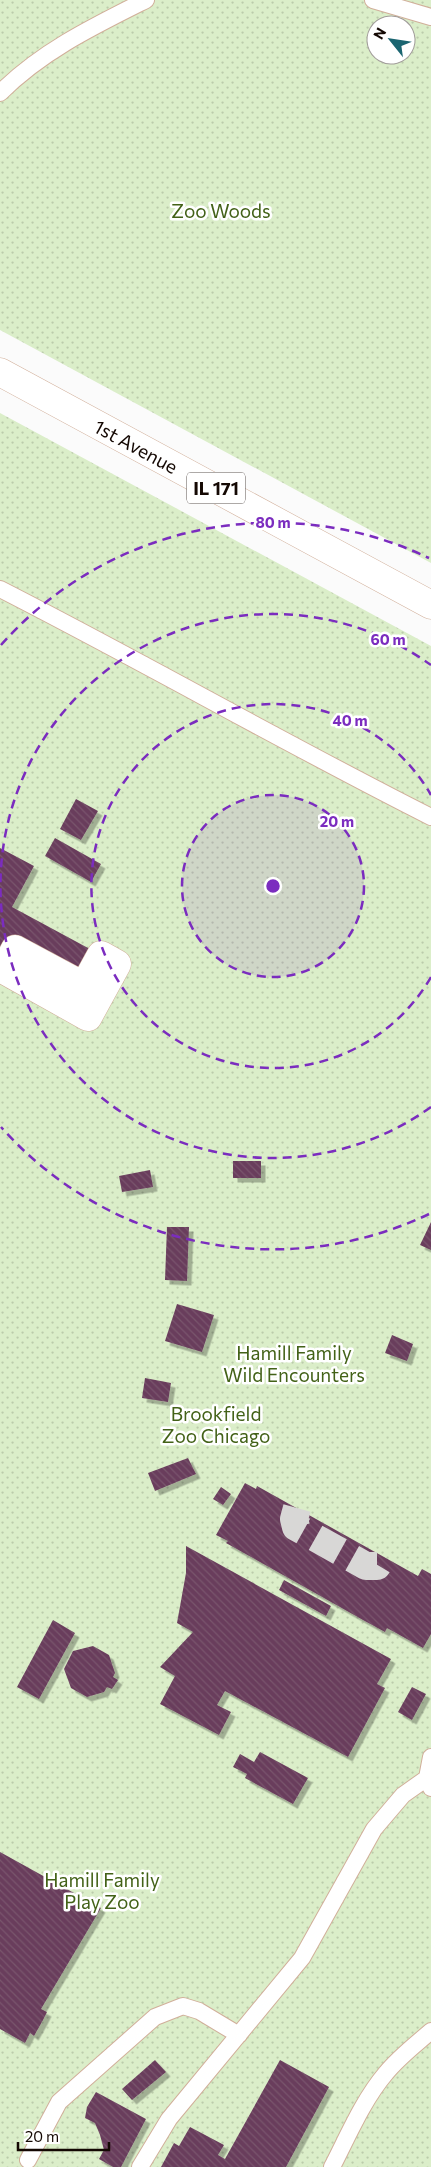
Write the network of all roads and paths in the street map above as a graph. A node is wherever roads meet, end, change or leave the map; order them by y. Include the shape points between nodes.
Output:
1 (146, 0) edge
2 (374, 0) edge
3 (431, 17) edge
4 (0, 93) edge
5 (0, 372) edge
6 (0, 589) edge
7 (431, 605) edge
8 (431, 817) edge
9 (431, 1757) edge
10 (429, 1783) edge
11 (431, 2031) edge
12 (239, 2035) junction
13 (28, 2160) dead end
14 (140, 2167) edge
15 (332, 2167) edge

1 - 4 lane via 52,50
2 - 3 lane
5 - 7 main road, 1st Avenue / IL 171
6 - 8 lane
9 - 10 lane
10 - 12 lane via 403,1795 374,1829 302,1958
11 - 15 lane via 384,2075
12 - 13 lane via 199,2011 183,2006 155,2017 59,2102
12 - 14 lane via 169,2119

